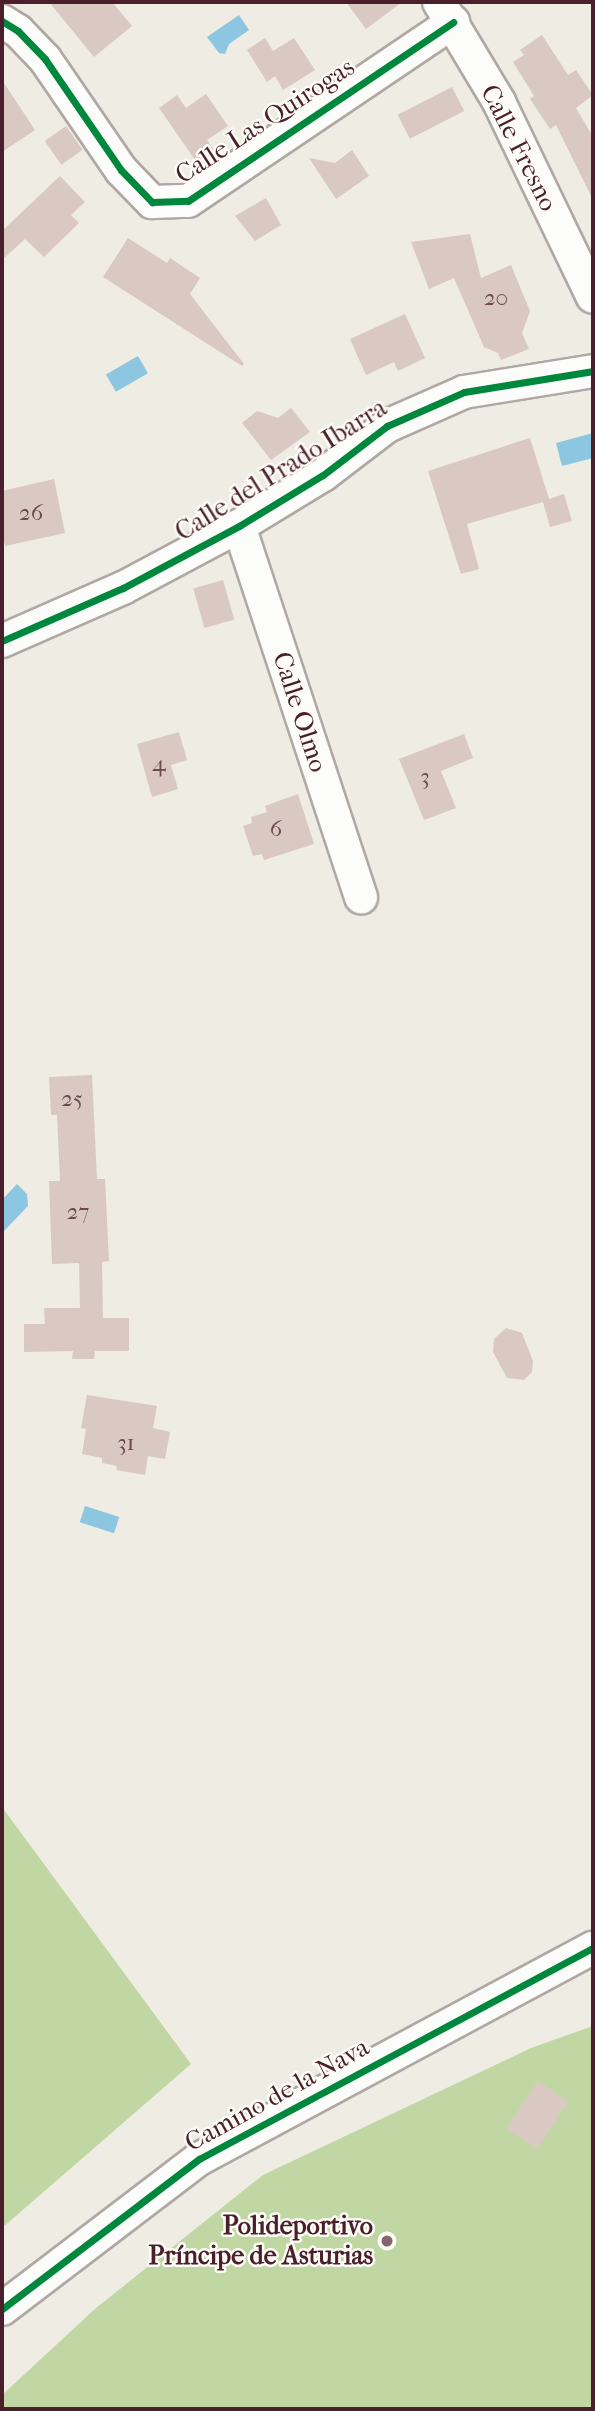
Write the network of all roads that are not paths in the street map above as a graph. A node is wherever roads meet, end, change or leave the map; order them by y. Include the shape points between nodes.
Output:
1 (446, 12) edge
2 (2, 21) edge
3 (593, 297) edge
4 (593, 371) edge
5 (239, 526) junction
6 (2, 641) edge
7 (361, 897) dead end
8 (593, 1948) edge
9 (2, 2309) edge

1 - 2 street, Calle Las Quirogas via 188,201 152,202 121,170 45,59
1 - 3 street, Calle Fresno via 499,103
4 - 5 street, Calle del Prado Ibarra via 464,392 387,426 323,475
5 - 6 street, Calle del Prado Ibarra via 123,588
5 - 7 street, Calle Olmo
8 - 9 street, Camino de la Nava via 199,2159

